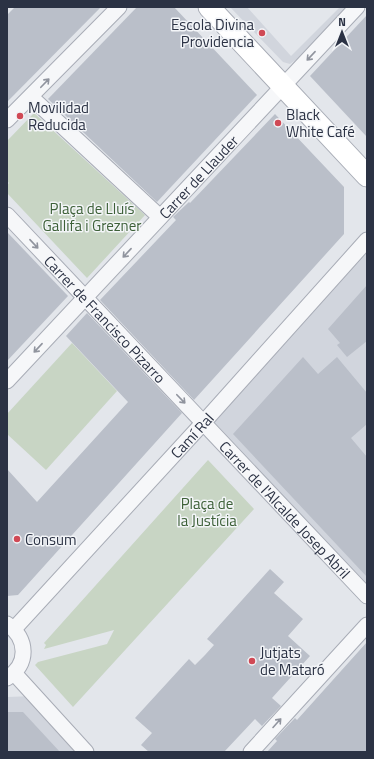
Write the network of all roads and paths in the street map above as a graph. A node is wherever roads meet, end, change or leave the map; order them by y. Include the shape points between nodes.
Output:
1 (118, 7) edge
2 (209, 7) edge
3 (357, 7) edge
4 (283, 86) junction
5 (31, 97) junction
6 (7, 120) edge
7 (367, 176) edge
8 (7, 215) edge
9 (160, 217) junction
10 (367, 240) edge
11 (85, 299) junction
12 (7, 382) edge
13 (203, 423) junction
14 (367, 596) edge
15 (367, 625) edge
16 (11, 626) edge
17 (10, 676) edge
18 (86, 752) edge
19 (251, 752) edge

5 -> 1 street
2 - 4 street
3 -> 4 street, Carrer de Llauder
4 - 7 street
4 - 9 street, Carrer de Llauder
5 - 6 street
5 - 9 street
8 -> 11 street, Carrer de Francisco Pizarro
9 -> 11 street, Carrer de Llauder
10 - 13 street, Camí Ral
11 -> 12 street, Carrer de Llauder
11 -> 13 street, Carrer de Francisco Pizarro
13 - 14 street, Carrer de l'Alcalde Josep Abril
13 - 16 street, Camí Ral
19 -> 15 street
16 - 17 street via 23,643 24,651 21,663
17 - 18 street

